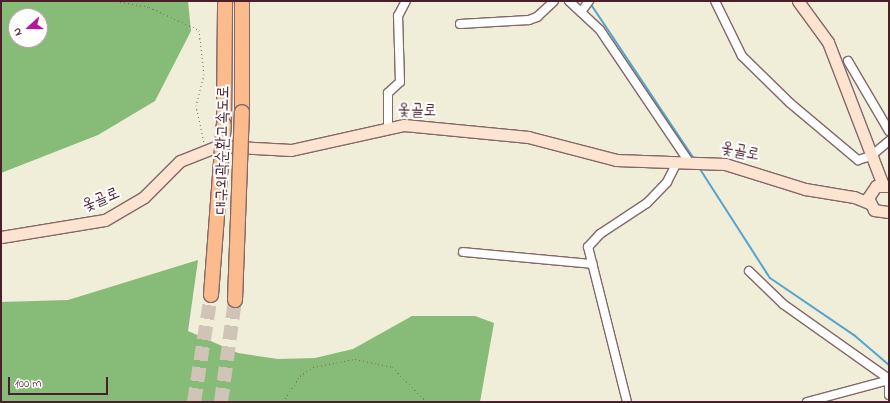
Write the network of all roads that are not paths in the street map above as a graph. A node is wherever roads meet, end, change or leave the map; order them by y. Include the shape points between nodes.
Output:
1 (222, 1) edge
2 (225, 1) edge
3 (242, 1) edge
4 (406, 1) edge
5 (554, 1) edge
6 (570, 1) edge
7 (589, 1) edge
8 (715, 1) edge
9 (798, 1) edge
10 (581, 12) junction
11 (223, 24) junction
12 (460, 24) dead end
13 (848, 61) dead end
14 (388, 127) junction
15 (889, 132) edge
16 (889, 141) edge
17 (873, 161) junction
18 (677, 162) junction
19 (689, 162) junction
20 (877, 191) edge
21 (889, 212) edge
22 (1, 237) edge
23 (463, 252) dead end
24 (592, 264) junction
25 (749, 271) dead end
26 (210, 295) tunnel mouth
27 (235, 300) tunnel mouth
28 (889, 380) edge
29 (889, 383) edge
30 (889, 395) edge
31 (627, 402) edge
32 (807, 402) edge

1 - 11 highway
2 - 11 highway, 대구외곽순환고속도로
3 - 27 highway, 대구외곽순환고속도로, bridge via 242,112
4 - 14 street via 398,16 400,82 388,93
5 - 12 street via 537,17 529,20
6 - 10 street
7 - 10 street
8 - 17 street via 742,56 790,103 858,160
9 - 17 street via 828,42
10 - 19 street via 600,30
11 - 26 highway, 대구외곽순환고속도로, bridge via 224,124
13 - 15 street
14 - 18 street, 옻골로 via 420,125 485,131 528,137 616,160
14 - 22 street, 옻골로 via 291,150 259,150 229,145 205,150 180,161 144,197 105,220
16 - 17 street
17 - 20 street
18 - 19 street, 옻골로
18 - 24 street via 667,182 647,203 600,234 588,247
19 - 20 street, 옻골로 via 748,169 822,193 854,197
20 - 21 street via 878,212
23 - 24 street
24 - 31 street
25 - 28 street via 783,304
28 - 32 street
29 - 30 street

